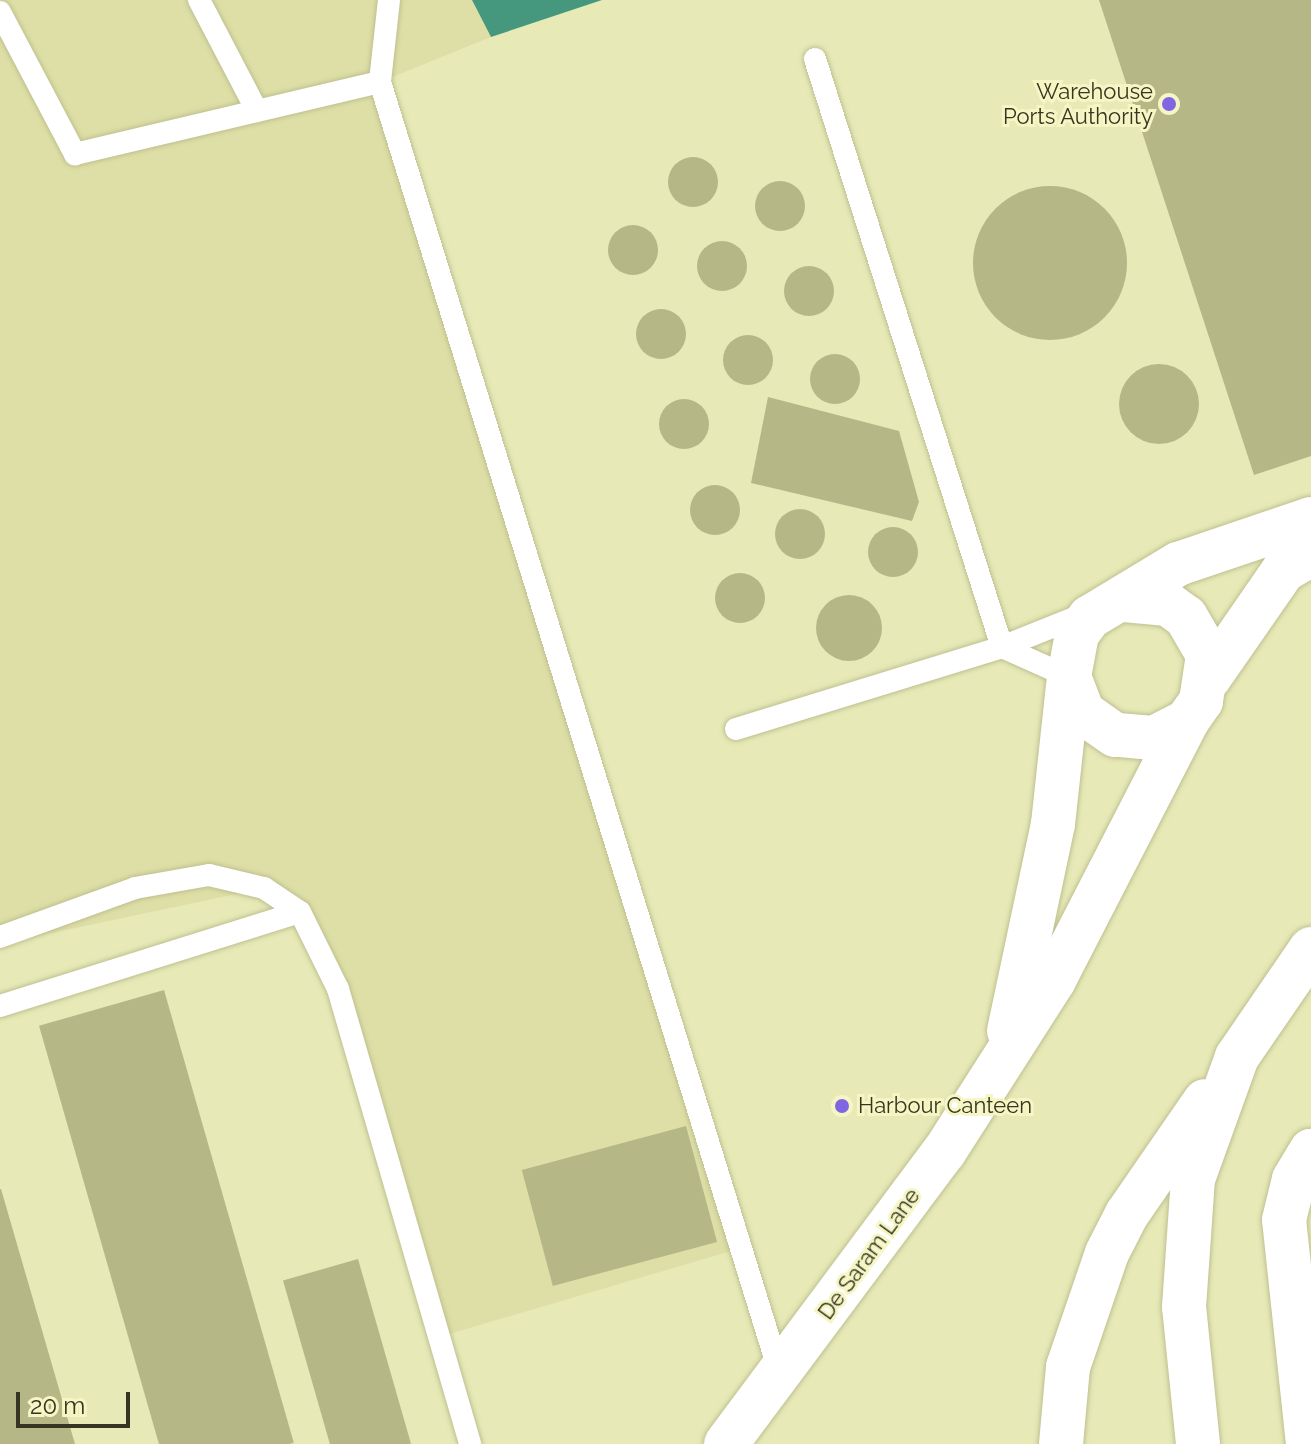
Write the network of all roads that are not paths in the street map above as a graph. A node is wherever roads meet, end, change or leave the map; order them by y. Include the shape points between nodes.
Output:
1 (199, 0) edge
2 (389, 0) edge
3 (0, 12) edge
4 (815, 59) dead end
5 (380, 82) junction
6 (257, 111) junction
7 (1311, 519) edge
8 (1311, 554) edge
9 (1116, 602) junction
10 (1002, 647) junction
11 (1069, 677) junction
12 (1209, 678) junction
13 (1187, 721) junction
14 (736, 729) dead end
15 (300, 912) junction
16 (0, 937) edge
17 (1311, 949) edge
18 (0, 1006) edge
19 (1004, 1057) junction
20 (1237, 1057) junction
21 (1311, 1151) edge
22 (780, 1375) junction
23 (470, 1444) edge
24 (726, 1444) edge
25 (1061, 1444) edge
26 (1198, 1444) edge
27 (1308, 1444) edge

1 - 6 lane
2 - 5 lane
3 - 6 lane via 75,154
4 - 10 lane
5 - 6 lane
5 - 22 lane
7 - 9 street via 1178,564
8 - 12 street via 1283,571
9 - 10 lane
9 - 11 street via 1077,634
9 - 12 street via 1157,601 1186,617 1201,634
10 - 11 lane
10 - 14 lane
11 - 13 street via 1083,713 1115,735 1153,738
11 - 19 street via 1053,824
12 - 13 street
13 - 19 street, De Saram Lane via 1054,980
15 - 16 lane via 264,888 209,875 135,888
15 - 18 lane
15 - 23 lane via 338,989
17 - 20 street
19 - 22 street, De Saram Lane via 944,1152
20 - 25 street via 1127,1214 1107,1253 1068,1367
20 - 26 street via 1197,1167 1186,1235 1184,1307
21 - 27 street via 1294,1179 1284,1220
22 - 24 street, De Saram Lane

